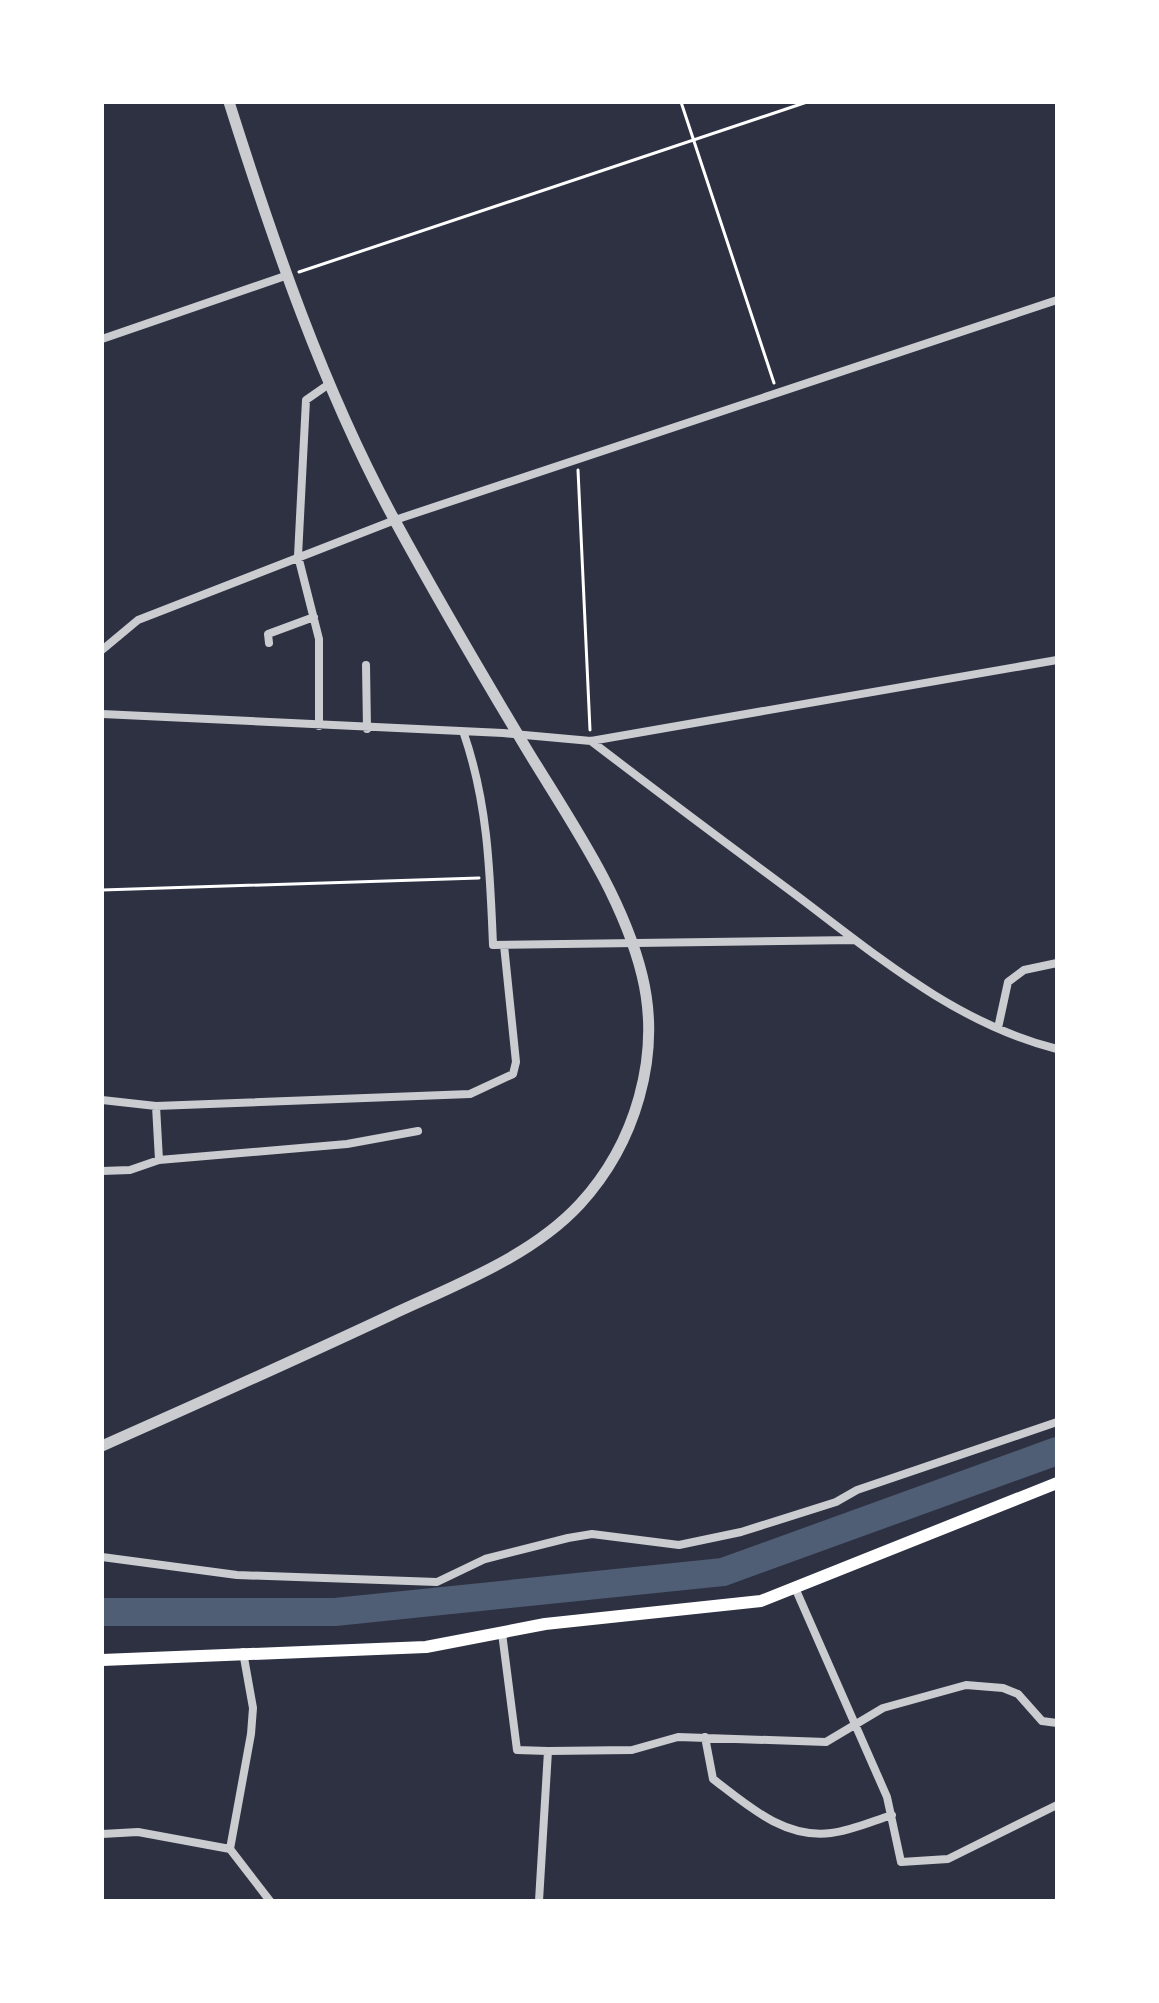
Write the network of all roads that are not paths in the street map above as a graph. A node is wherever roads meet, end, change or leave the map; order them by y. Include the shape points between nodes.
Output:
1 (229, 102) edge
2 (288, 275) junction
3 (1057, 300) edge
4 (102, 339) edge
5 (329, 384) junction
6 (395, 520) junction
7 (298, 556) junction
8 (314, 617) junction
9 (269, 643) dead end
10 (102, 650) edge
11 (1057, 660) edge
12 (366, 665) dead end
13 (102, 714) edge
14 (319, 726) junction
15 (367, 729) junction
16 (464, 734) junction
17 (518, 734) junction
18 (591, 741) junction
19 (855, 940) junction
20 (504, 945) junction
21 (1057, 963) edge
22 (998, 1028) junction
23 (1057, 1049) edge
24 (102, 1100) edge
25 (156, 1106) junction
26 (418, 1131) dead end
27 (159, 1160) junction
28 (102, 1171) edge
29 (1057, 1422) edge
30 (102, 1446) edge
31 (1057, 1483) edge
32 (102, 1557) edge
33 (796, 1590) junction
34 (502, 1633) junction
35 (243, 1652) junction
36 (102, 1660) edge
37 (1057, 1723) edge
38 (856, 1724) junction
39 (705, 1737) junction
40 (548, 1751) junction
41 (1057, 1805) edge
42 (892, 1815) junction
43 (102, 1834) edge
44 (230, 1849) junction
45 (270, 1901) edge
46 (539, 1901) edge

1 - 2 street
2 - 4 street
2 - 5 street
3 - 6 street
5 - 6 street
5 - 7 street via 306,400
6 - 7 street
6 - 17 street
7 - 8 street
7 - 10 street via 138,620
8 - 9 street via 268,634
8 - 14 street
11 - 18 street
12 - 15 street
13 - 14 street
14 - 15 street
15 - 16 street
16 - 17 street
16 - 20 street via 482,793 493,945
17 - 18 street
17 - 30 street via 624,921 643,977 645,1069 629,1130 608,1168 578,1206 550,1229 474,1276
18 - 19 street
19 - 20 street
19 - 22 street via 960,1013
20 - 25 street via 516,1062 513,1074 470,1094
21 - 22 street via 1024,970 1008,982
22 - 23 street
24 - 25 street
25 - 27 street
26 - 27 street via 347,1144
27 - 28 street via 130,1170
29 - 32 street via 741,1532 679,1545 592,1534 485,1559 437,1582 237,1575
31 - 33 main road
33 - 34 main road via 725,1607
33 - 38 street
34 - 35 main road via 426,1647
34 - 40 street via 517,1750
35 - 36 main road
35 - 44 street via 252,1721
37 - 38 street via 1042,1721 1018,1694 966,1685 898,1702
38 - 39 street via 826,1742
38 - 42 street
39 - 40 street via 678,1737 617,1751
39 - 42 street via 713,1779 766,1820 832,1833
40 - 46 street
41 - 42 street via 948,1859 901,1862
43 - 44 street via 138,1832
44 - 45 street

